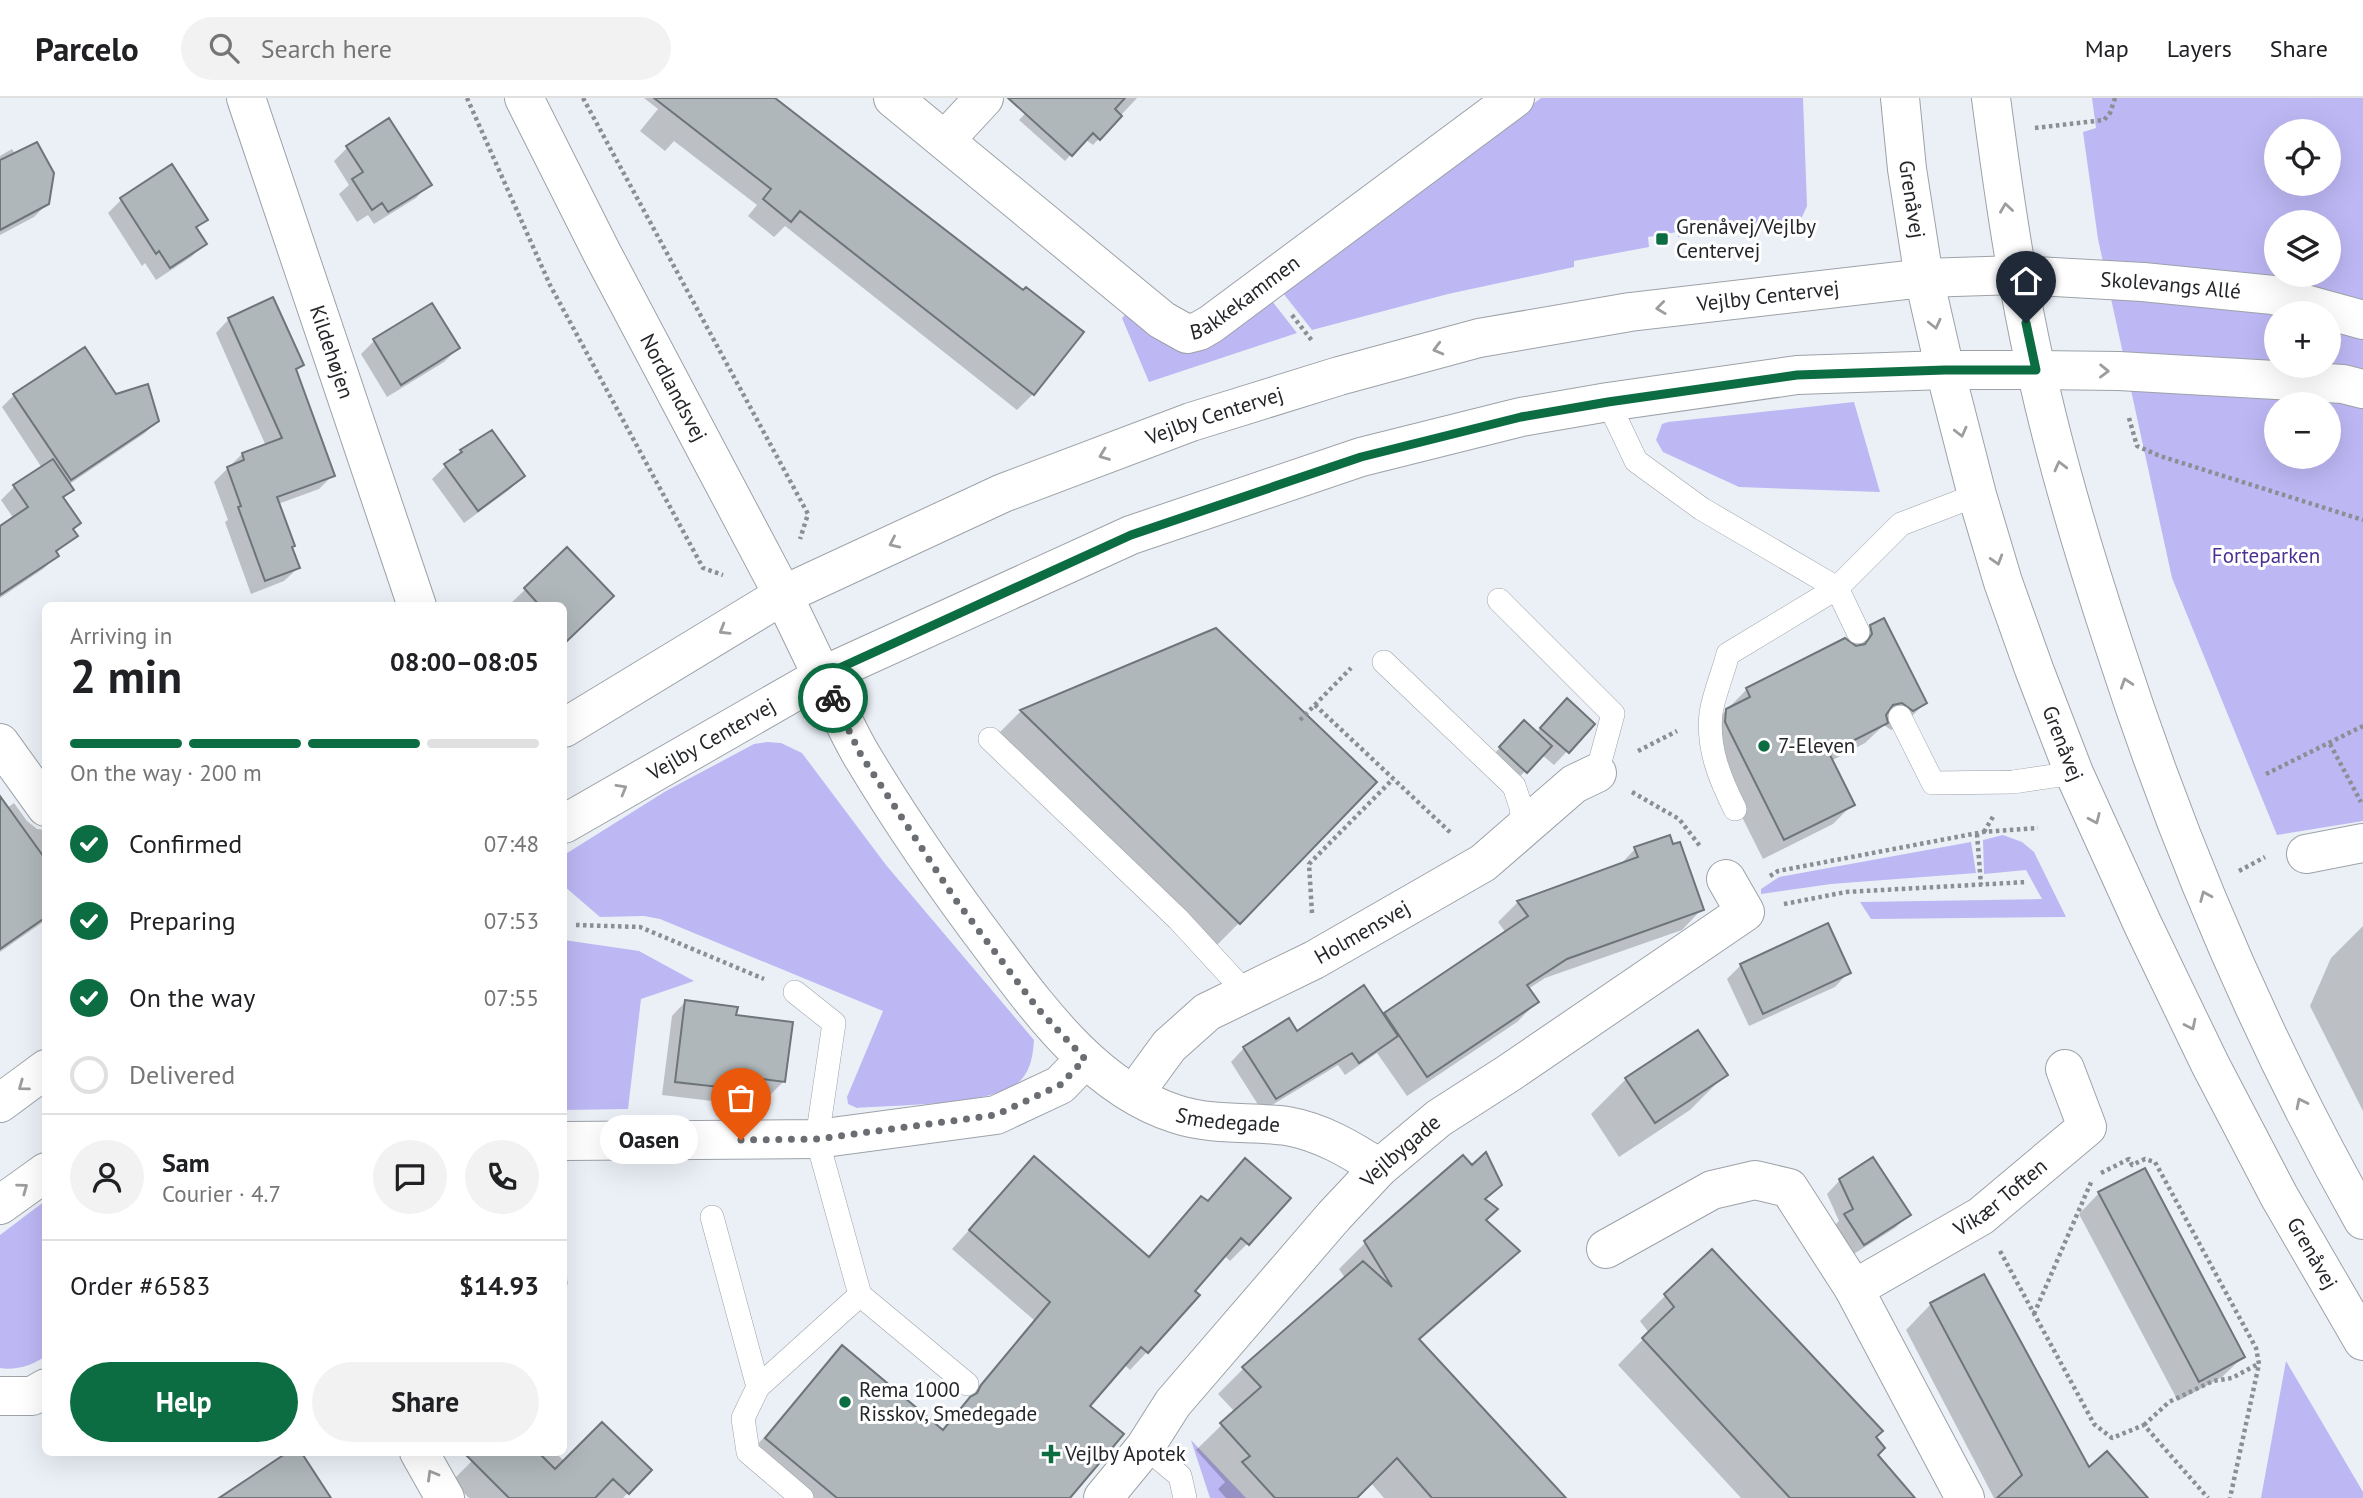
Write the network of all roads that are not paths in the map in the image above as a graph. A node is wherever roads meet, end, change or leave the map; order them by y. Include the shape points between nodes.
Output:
1 (246, 98) edge
2 (524, 98) edge
3 (893, 98) edge
4 (984, 98) edge
5 (1514, 98) edge
6 (1900, 98) edge
7 (1993, 116) edge
8 (946, 139) junction
9 (2017, 275) junction
10 (1924, 278) junction
11 (2363, 320) edge
12 (1945, 370) junction
13 (2036, 370) junction
14 (2363, 389) edge
15 (1608, 402) junction
16 (1977, 495) junction
17 (1837, 588) junction
18 (783, 595) junction
19 (1499, 600) dead end
20 (416, 602) edge
21 (1858, 632) dead end
22 (1384, 662) road end
23 (822, 676) junction
24 (1900, 717) dead end
25 (567, 726) edge
26 (990, 739) dead end
27 (0, 743) edge
28 (1597, 773) joint
29 (2074, 773) junction
30 (42, 801) edge
31 (1735, 809) dead end
32 (567, 822) edge
33 (1522, 831) junction
34 (2363, 843) edge
35 (2306, 854) road end
36 (1736, 896) road end
37 (794, 992) road end
38 (1246, 993) junction
39 (1085, 1059) junction
40 (2065, 1069) dead end
41 (42, 1072) edge
42 (1134, 1094) junction
43 (0, 1103) edge
44 (817, 1139) junction
45 (567, 1141) edge
46 (1378, 1168) junction
47 (42, 1175) edge
48 (0, 1205) edge
49 (712, 1217) dead end
50 (2363, 1220) edge
51 (1606, 1249) dead end
52 (1854, 1289) junction
53 (860, 1294) junction
54 (2363, 1341) edge
55 (967, 1384) dead end
56 (758, 1387) junction
57 (42, 1390) edge
58 (0, 1396) edge
59 (1145, 1447) junction
60 (421, 1456) edge
61 (445, 1498) edge
62 (802, 1498) edge
63 (1103, 1498) edge
64 (1185, 1498) edge
65 (1965, 1498) edge

1 - 20 street, Kildehøjen
2 - 18 street, Nordlandsvej
3 - 8 street, Bakkekammen
4 - 8 street
5 - 8 street, Bakkekammen via 1211,324 1187,334 1163,320
6 - 10 street, Grenåvej
9 -> 7 street
9 - 10 street, Skolevangs Allé
9 - 11 street, Skolevangs Allé via 2273,295
9 - 13 street
10 -> 12 street, Grenåvej
10 -> 18 street, Vejlby Centervej via 1630,312 1479,338 1339,376 1191,422 1003,493
12 - 13 street, Vejlby Centervej
12 - 15 street, Vejlby Centervej via 1797,375
12 -> 16 street, Grenåvej
13 -> 14 street via 2343,384
50 -> 13 street via 2264,1029 2202,890 2144,738 2093,582
15 - 17 lane via 1636,461 1702,509
15 - 23 street, Vejlby Centervej via 1521,417 1361,457 1131,535
16 - 17 lane via 1902,524
16 -> 29 street, Grenåvej via 2003,582
17 - 21 lane
17 - 31 lane via 1728,654 1712,713 1712,744 1720,778
18 - 23 street, Nordlandsvej
18 -> 25 street, Vejlby Centervej
19 - 28 lane via 1613,714
22 - 33 lane via 1514,786
32 -> 23 street, Vejlby Centervej
23 - 39 street, Smedegade via 861,755 955,899 1038,1009
24 - 29 lane via 1933,783 2012,782
26 - 38 lane via 1178,919
27 - 30 street
28 - 33 street, Holmensvej via 1574,784
29 -> 54 street, Grenåvej via 2217,1076 2279,1196
33 - 38 street, Holmensvej via 1483,863 1314,960
34 - 35 street
36 - 46 street, Vejlbygade via 1509,1073 1439,1118
37 - 44 lane via 834,1023
38 - 42 street, Holmensvej via 1207,1012 1169,1045
39 - 42 street, Smedegade
39 - 44 street via 1060,1085 996,1115
40 - 52 street, Vikær Toften via 2087,1127 1981,1216
41 -> 43 street
42 - 46 street, Smedegade via 1176,1115 1288,1126 1325,1137
44 - 45 street
44 - 53 lane
46 - 59 street, Vejlbygade via 1173,1403
48 -> 47 street
49 - 56 lane
51 - 52 street via 1712,1190 1755,1180 1789,1188
52 - 65 street
53 - 55 lane
53 - 56 lane
56 - 62 lane via 743,1418 748,1452
57 - 58 street via 32,1395
59 - 63 street, Vejlbygade
59 - 64 lane via 1180,1476
61 -> 60 street

